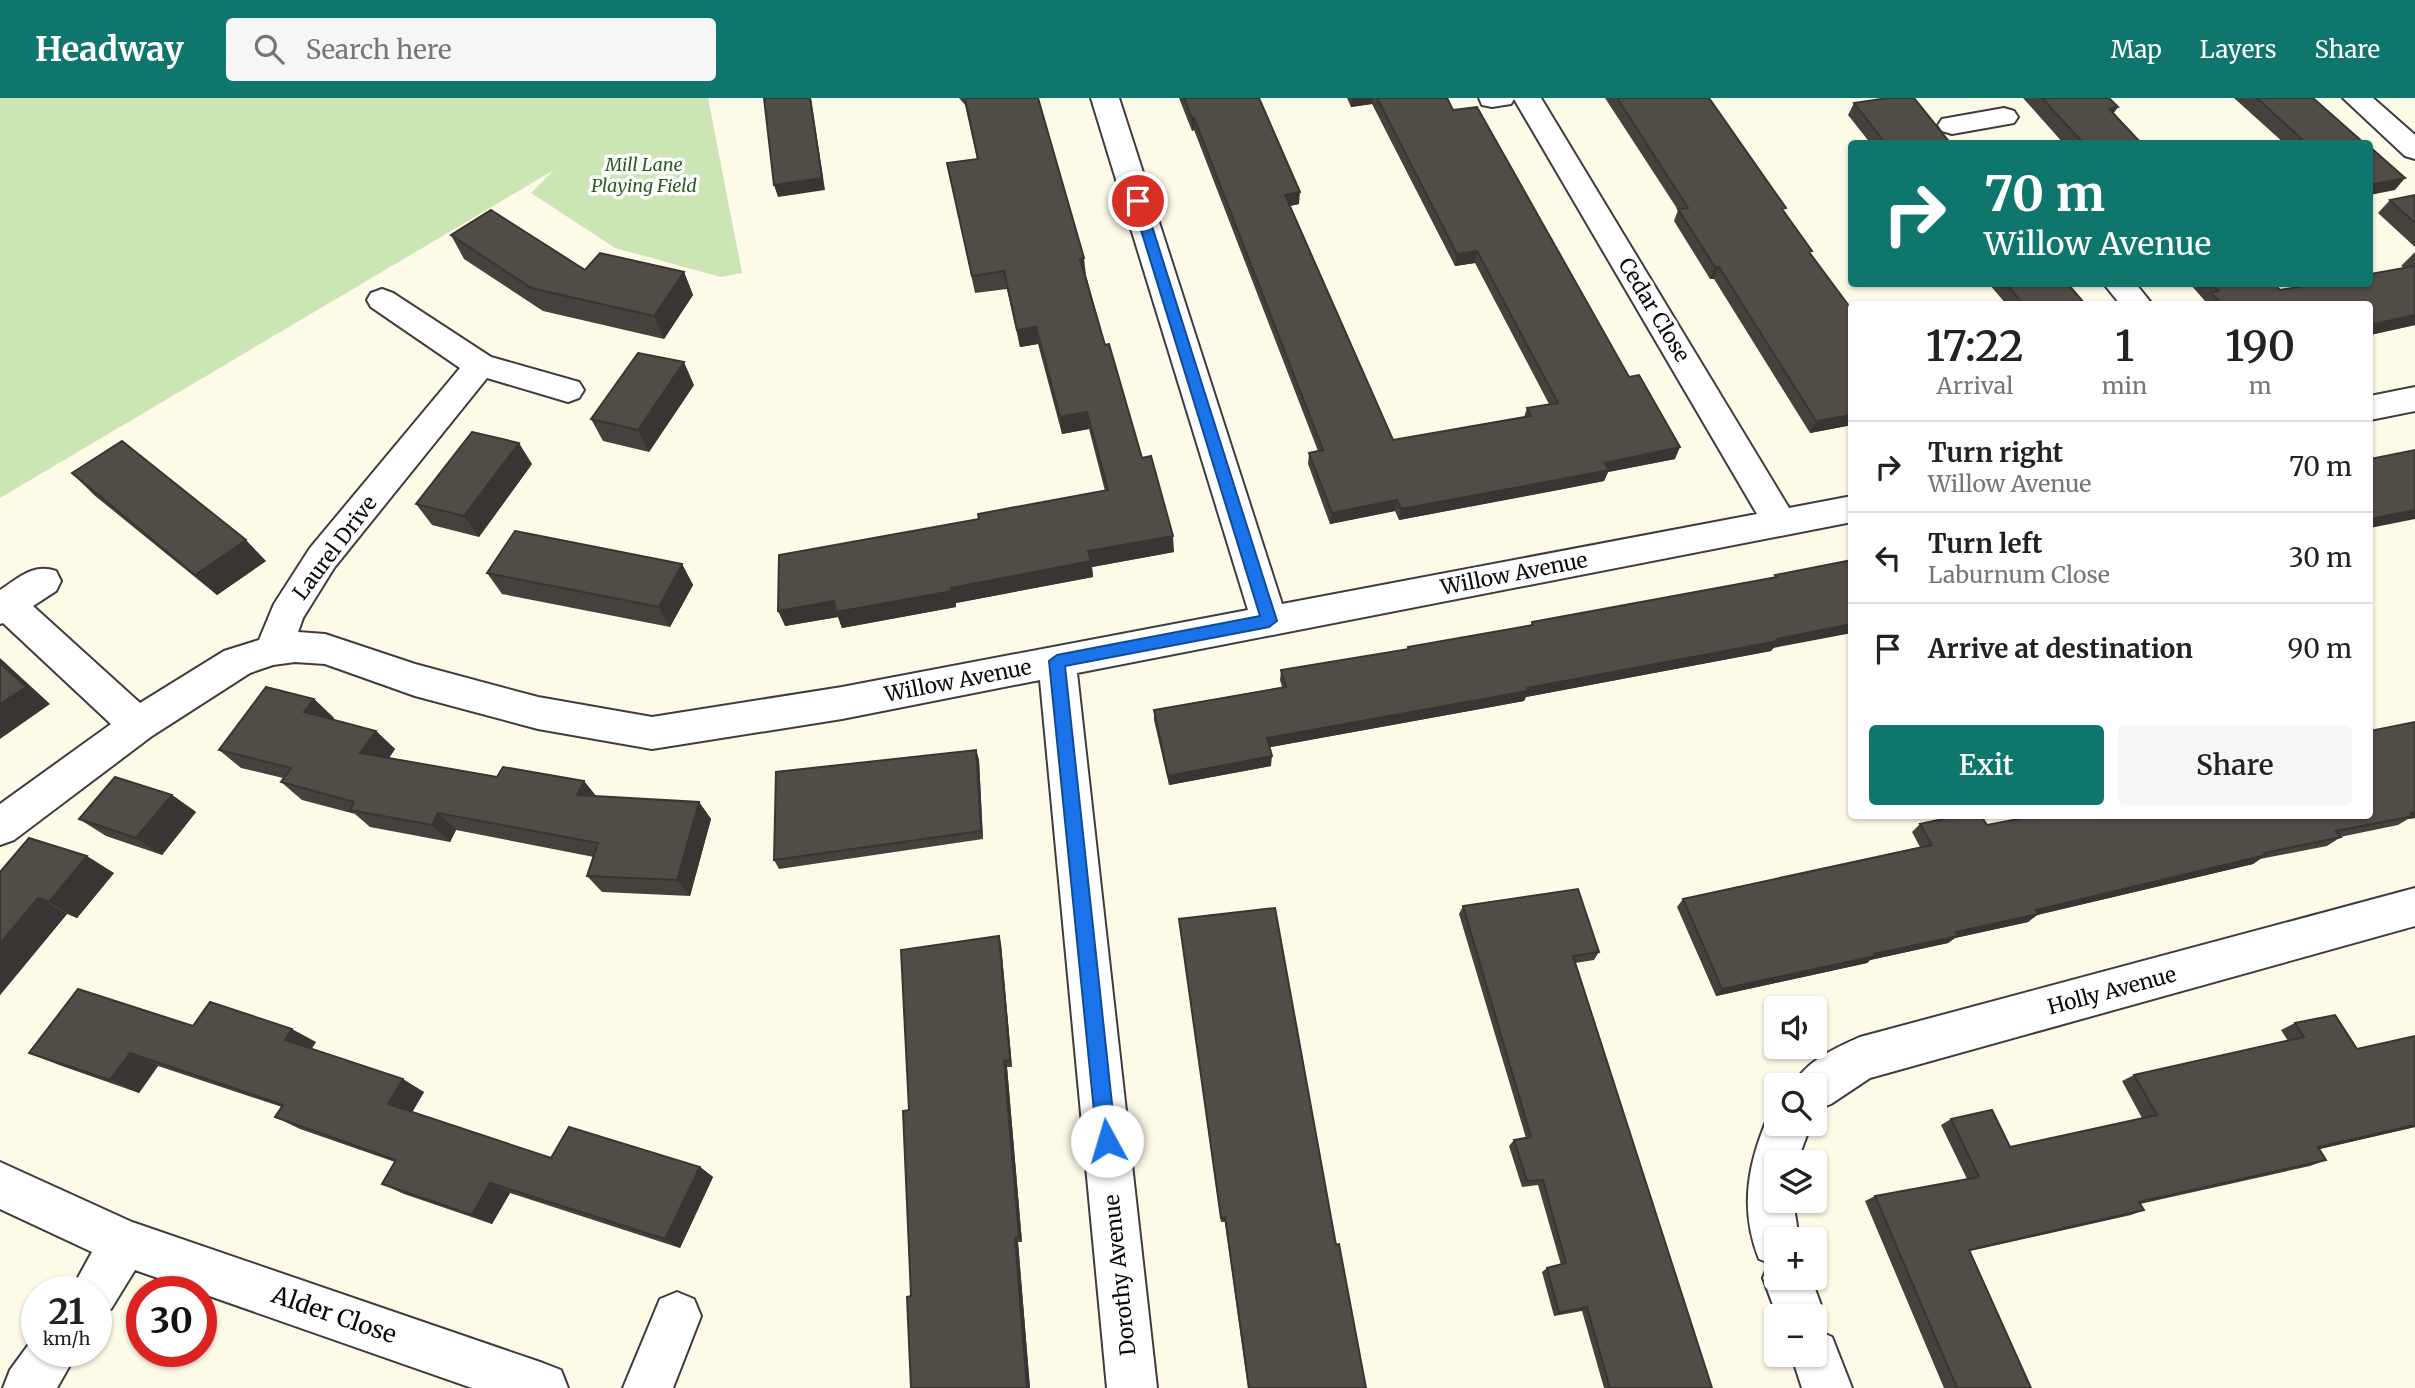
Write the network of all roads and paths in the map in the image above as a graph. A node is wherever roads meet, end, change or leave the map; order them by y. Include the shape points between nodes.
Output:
1 (1105, 98) edge
2 (1527, 98) edge
3 (2367, 106) edge
4 (2415, 110) edge
5 (2415, 150) edge
6 (2122, 287) edge
7 (382, 300) dead end
8 (2134, 301) edge
9 (480, 365) junction
10 (568, 390) dead end
11 (2415, 399) edge
12 (2373, 407) edge
13 (1848, 510) edge
14 (1780, 523) junction
15 (43, 581) dead end
16 (4, 607) edge
17 (1269, 621) junction
18 (273, 650) junction
19 (1057, 661) junction
20 (138, 725) junction
21 (0, 827) edge
22 (2415, 907) edge
23 (1827, 1080) edge
24 (1782, 1136) edge
25 (0, 1185) edge
26 (1774, 1227) edge
27 (125, 1243) junction
28 (104, 1276) edge
29 (677, 1316) dead end
30 (42, 1367) edge
31 (1820, 1367) edge
32 (28, 1388) edge
33 (543, 1388) edge
34 (648, 1388) edge
35 (1132, 1388) edge
36 (1827, 1388) edge

1 - 17 street
2 - 14 street, Cedar Close
3 - 4 street
3 - 5 street
6 - 8 street
7 - 9 street
9 - 10 street
9 - 18 street, Laurel Drive via 323,558 287,614
11 - 12 street
13 - 14 street, Willow Avenue
14 - 17 street, Willow Avenue
15 - 16 street
16 - 20 street
17 - 19 street, Willow Avenue
18 - 19 street, Willow Avenue via 325,649 415,680 525,709 652,733 842,703
18 - 20 street via 237,662
19 - 35 street, Dorothy Avenue
20 - 21 street
22 - 23 street, Holly Avenue via 1860,1059
24 - 26 street via 1769,1185
25 - 27 street, Alder Close
27 - 28 street
27 - 33 street, Alder Close
29 - 34 street
30 - 32 street
31 - 36 street

